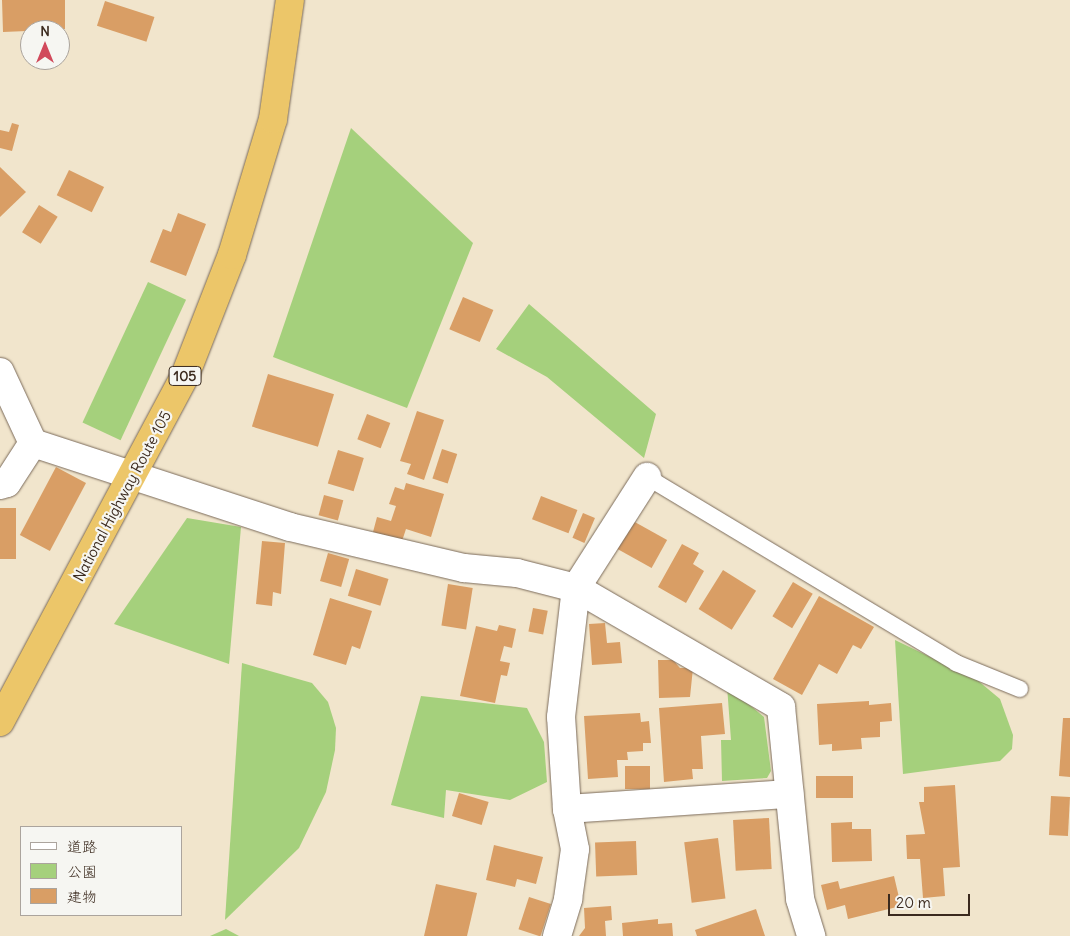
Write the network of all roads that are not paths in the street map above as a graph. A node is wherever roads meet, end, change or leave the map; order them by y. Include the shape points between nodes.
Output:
1 (290, 0) edge
2 (0, 372) edge
3 (33, 442) junction
4 (137, 473) junction
5 (647, 477) joint
6 (0, 485) edge
7 (576, 588) junction
8 (1020, 689) dead end
9 (0, 722) edge
10 (789, 794) junction
11 (567, 809) junction
12 (557, 936) edge
13 (811, 936) edge

1 - 4 highway, National Highway Route 105 / 105 via 273,119 232,255 186,373
2 - 3 street
3 - 4 street
3 - 6 street via 7,482
4 - 7 street via 290,527 464,568 517,574
4 - 9 highway, National Highway Route 105 / 105
5 - 7 street
5 - 8 lane via 956,663
7 - 10 street via 781,707
7 - 11 street via 561,717
10 - 11 street
10 - 13 street via 800,898
11 - 12 street via 575,849 568,898

